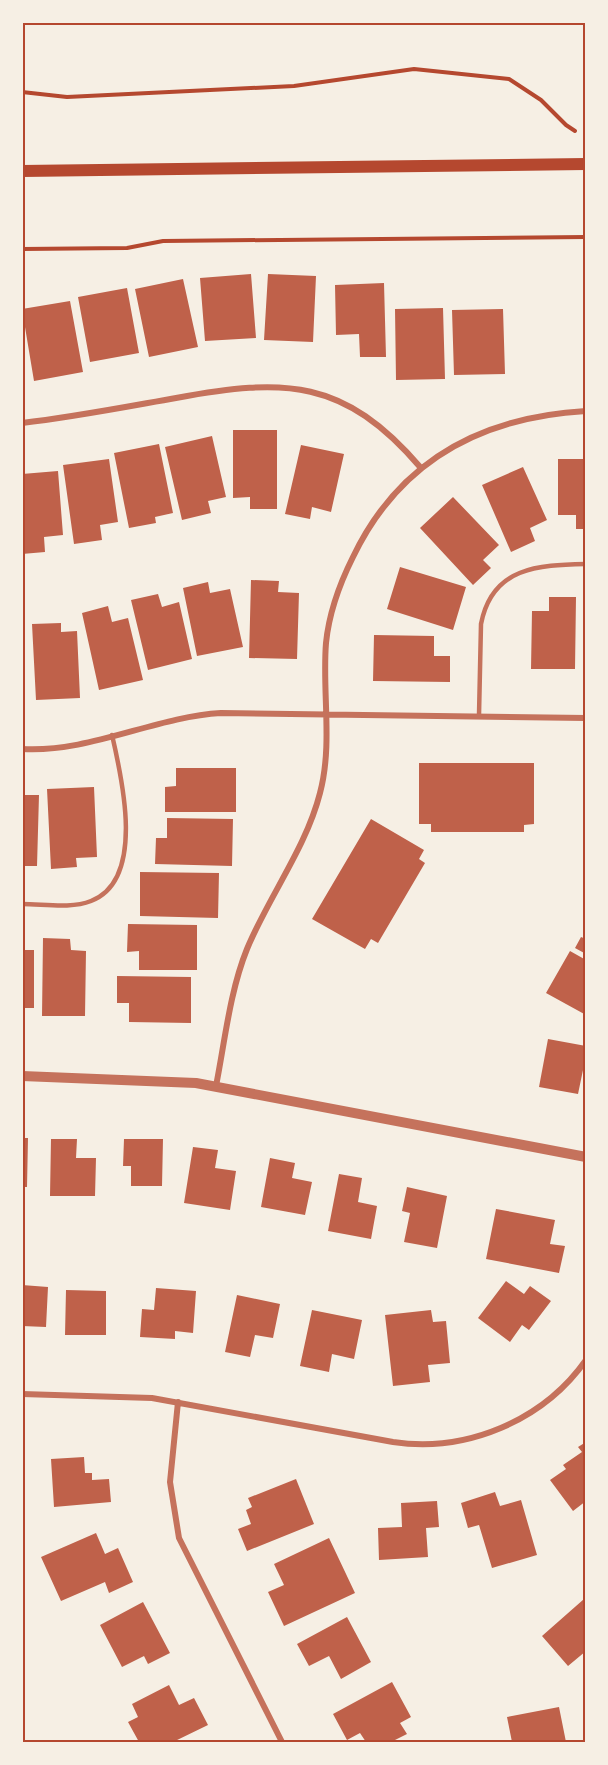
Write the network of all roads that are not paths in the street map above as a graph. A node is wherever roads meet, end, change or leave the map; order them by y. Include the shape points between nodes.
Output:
1 (585, 164) edge
2 (22, 171) edge
3 (585, 411) edge
4 (22, 423) edge
5 (421, 468) junction
6 (585, 564) edge
7 (326, 714) junction
8 (479, 715) junction
9 (585, 718) edge
10 (112, 735) junction
11 (22, 749) edge
12 (22, 904) edge
13 (22, 1076) edge
14 (216, 1086) junction
15 (585, 1157) edge
16 (585, 1360) edge
17 (22, 1394) edge
18 (178, 1402) junction
19 (282, 1743) edge

1 - 2 main road
3 - 5 street via 535,416 489,429 448,448
4 - 5 street via 239,387 283,386 322,394 355,408 383,428
5 - 7 street via 382,507 346,570 326,643
6 - 8 lane via 529,568 511,577 493,594 481,624
7 - 8 street
7 - 10 street via 204,714
7 - 14 street via 320,794 244,958
8 - 9 street
10 - 11 street via 63,747
10 - 12 lane via 126,833 118,873 105,894 90,902
13 - 14 street
14 - 15 street
16 - 18 street via 536,1409 505,1426 451,1443 402,1444
17 - 18 street via 132,1396
18 - 19 street via 170,1482 179,1538

